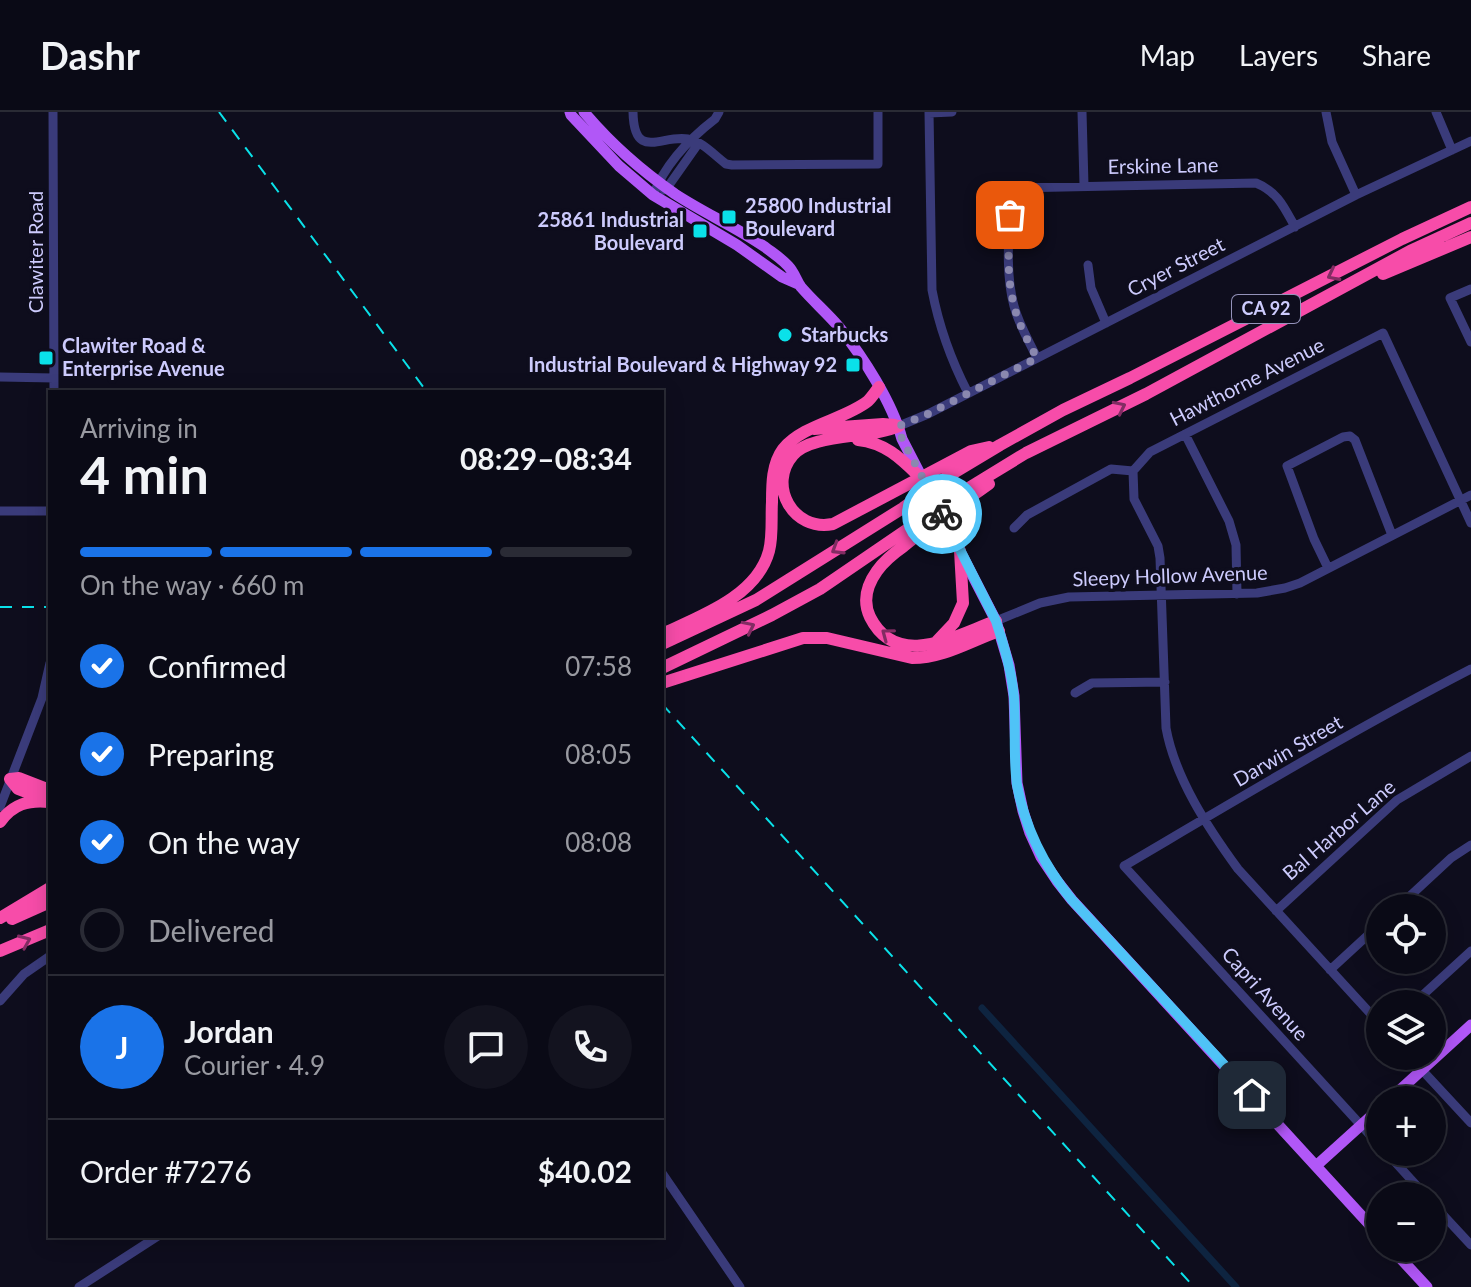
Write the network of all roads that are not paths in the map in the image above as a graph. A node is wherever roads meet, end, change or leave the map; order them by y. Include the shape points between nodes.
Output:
1 (53, 112) edge
2 (570, 112) edge
3 (584, 112) edge
4 (633, 112) edge
5 (719, 112) edge
6 (878, 112) edge
7 (929, 112) edge
8 (952, 112) edge
9 (1082, 112) edge
10 (1326, 112) edge
11 (1436, 112) edge
12 (1471, 141) edge
13 (666, 142) junction
14 (696, 142) junction
15 (1452, 150) junction
16 (675, 158) junction
17 (681, 168) junction
18 (663, 185) junction
19 (1084, 185) junction
20 (653, 195) junction
21 (1356, 195) junction
22 (1471, 199) edge
23 (1471, 207) edge
24 (1471, 223) edge
25 (1295, 227) junction
26 (1471, 237) edge
27 (1402, 239) junction
28 (1088, 265) dead end
29 (798, 284) junction
30 (1471, 289) edge
31 (1293, 315) junction
32 (1106, 323) junction
33 (1471, 342) edge
34 (1037, 358) junction
35 (0, 377) edge
36 (54, 378) junction
37 (879, 387) junction
38 (54, 390) edge
39 (968, 393) junction
40 (899, 426) junction
41 (813, 429) junction
42 (1185, 434) junction
43 (843, 438) junction
44 (950, 469) junction
45 (1133, 471) junction
46 (926, 483) junction
47 (1471, 495) edge
48 (1461, 501) junction
49 (0, 511) edge
50 (48, 511) edge
51 (1471, 523) edge
52 (1014, 528) dead end
53 (915, 529) junction
54 (1392, 535) junction
55 (960, 551) junction
56 (1328, 568) junction
57 (1237, 594) junction
58 (1162, 595) junction
59 (997, 626) junction
60 (664, 639) edge
61 (664, 640) edge
62 (935, 644) junction
63 (664, 667) edge
64 (1471, 669) edge
65 (48, 672) edge
66 (664, 682) edge
67 (1165, 682) junction
68 (1075, 693) dead end
69 (1471, 756) edge
70 (5, 777) edge
71 (48, 789) edge
72 (48, 801) edge
73 (48, 802) edge
74 (0, 807) edge
75 (1205, 818) junction
76 (0, 822) edge
77 (1471, 845) edge
78 (1124, 866) joint
79 (48, 889) edge
80 (1412, 894) edge
81 (48, 903) edge
82 (1276, 911) junction
83 (0, 921) edge
84 (48, 931) edge
85 (1366, 937) edge
86 (0, 951) edge
87 (1471, 951) edge
88 (48, 957) edge
89 (1330, 970) junction
90 (1428, 990) edge
91 (0, 1001) edge
92 (1366, 1009) edge
93 (1471, 1025) edge
94 (1446, 1048) edge
95 (1422, 1070) joint
96 (1404, 1086) edge
97 (1366, 1121) edge
98 (1471, 1123) edge
99 (1361, 1125) junction
100 (1366, 1131) edge
101 (1317, 1165) junction
102 (1399, 1166) edge
103 (664, 1176) edge
104 (1413, 1182) edge
105 (1446, 1218) edge
106 (1366, 1220) edge
107 (155, 1238) edge
108 (1471, 1245) edge
109 (1404, 1262) edge
110 (79, 1287) edge
111 (740, 1287) edge
112 (1427, 1287) edge

1 - 36 street, Clawiter Road
2 - 20 main road
3 - 18 main road
4 - 13 street via 636,135
5 - 14 street
6 - 14 street via 878,164 732,165
7 - 8 street
7 - 39 street via 932,290 946,346
9 - 19 street
10 - 21 street via 1332,142
11 - 15 street
12 - 15 street, Cryer Street
13 - 14 street
13 - 16 street via 674,147
14 - 16 street
14 - 17 street
15 - 21 street, Cryer Street
16 - 17 street
16 - 18 street
17 - 18 street
18 - 20 street
18 - 29 main road via 767,248 790,267
19 - 25 street, Erskine Lane via 1256,183 1281,200
19 - 34 street, Erskine Lane via 1011,188 1010,285
20 - 29 main road
21 - 25 street, Cryer Street
22 - 27 highway
23 - 27 highway, CA 92
24 - 31 highway, CA 92
25 - 32 street, Cryer Street
26 - 31 highway
27 -> 44 highway, CA 92 via 1000,445 971,451
28 - 32 street
29 - 37 main road via 837,325
30 - 33 street via 1450,298
53 -> 31 highway, CA 92 via 1026,453
32 - 34 street, Cryer Street
34 - 39 street, Cryer Street
35 - 36 street
36 - 38 street, Clawiter Road
37 - 40 main road
37 - 41 highway via 868,401
39 - 40 street, Cryer Street
40 - 41 highway
40 - 43 highway
40 - 46 main road
41 - 60 highway via 791,441 775,464 770,546 755,578
42 - 45 street, Hawthorne Avenue via 1150,452
42 - 48 street, Hawthorne Avenue via 1383,333
42 - 57 street via 1233,533
43 - 44 highway via 807,445 788,463 785,496 799,518 820,526 833,524
43 - 46 highway via 882,445
44 -> 61 highway via 903,508 756,600
45 - 52 street via 1111,469 1027,515
45 - 58 street via 1134,499 1158,546
46 - 55 main road
47 - 48 street, Sleepy Hollow Avenue
48 - 51 street
48 - 54 street, Sleepy Hollow Avenue
49 - 50 street
62 -> 53 highway via 909,646 887,637 868,613 868,585
63 -> 53 highway, CA 92 via 820,589
54 - 56 street, Sleepy Hollow Avenue
54 - 56 street via 1353,438 1347,435 1287,466
55 - 59 main road
55 - 62 highway via 963,603
56 - 57 street, Sleepy Hollow Avenue via 1285,588
57 - 58 street, Sleepy Hollow Avenue
58 - 59 street, Sleepy Hollow Avenue via 1054,599
58 - 67 street
59 - 62 highway
59 - 66 highway via 926,658 803,638
59 - 101 main road via 1014,696 1017,783 1041,857 1072,900
64 - 75 street, Darwin Street
65 - 70 street via 42,698
67 - 68 street via 1092,683
67 - 75 street via 1170,748
69 - 82 street, Bal Harbor Lane via 1397,800
70 - 71 highway
70 - 72 highway via 18,789
70 - 74 street
73 - 76 highway via 13,807
75 - 78 street, Darwin Street
75 - 82 street via 1238,869
77 - 80 street
78 - 99 street, Capri Avenue
79 - 83 highway
81 - 83 highway
82 - 89 street
86 -> 84 highway
85 - 89 street
87 - 90 street
88 - 91 street
89 - 92 street
93 - 94 main road
95 - 96 main road
95 - 98 street
97 - 99 main road
99 - 100 street, Capri Avenue
99 - 101 main road
101 - 106 main road
102 - 104 street
103 - 111 street
105 - 108 street
107 - 110 street
109 - 112 main road

